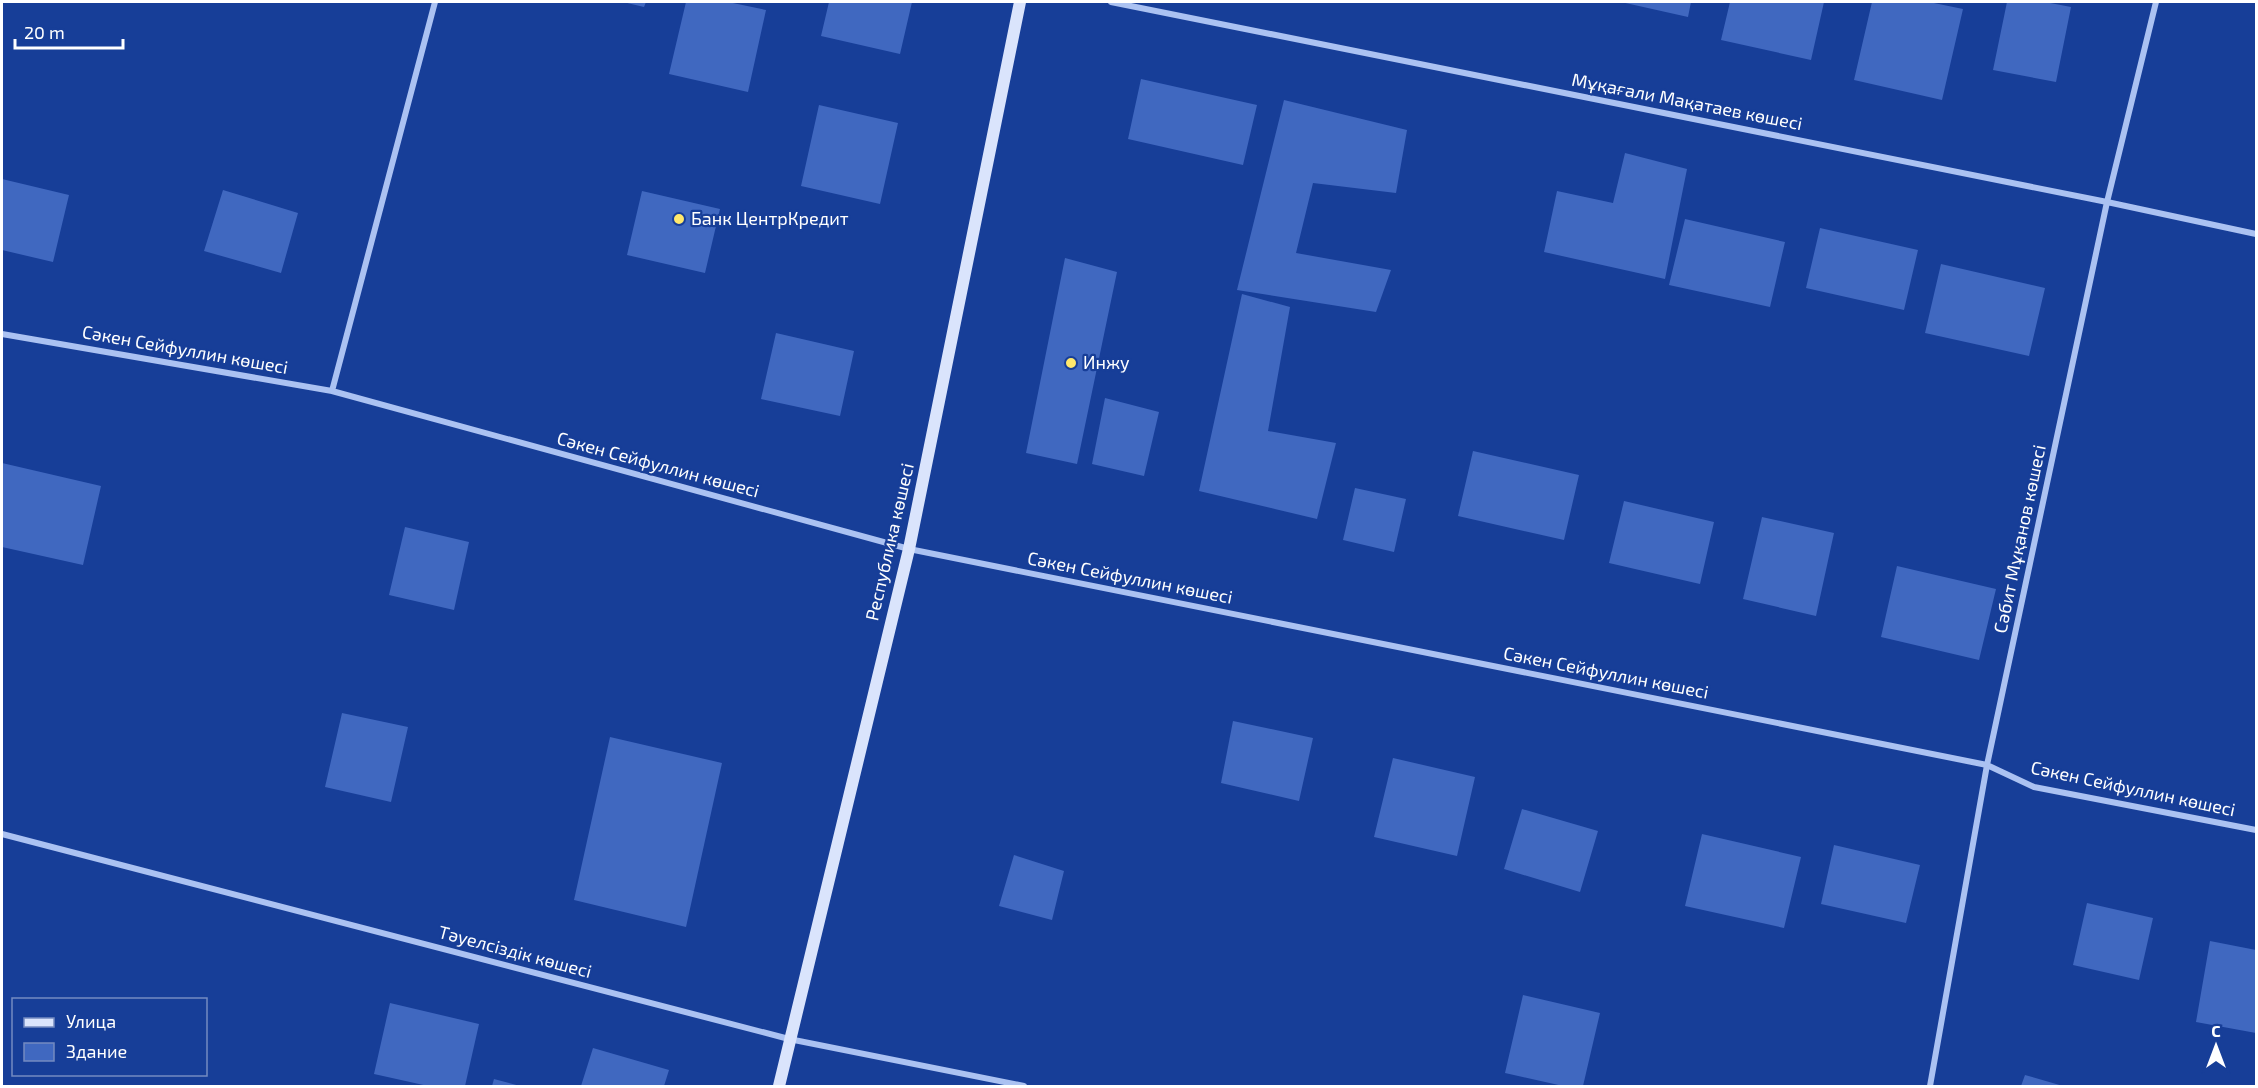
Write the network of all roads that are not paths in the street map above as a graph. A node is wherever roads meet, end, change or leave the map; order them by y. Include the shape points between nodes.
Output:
1 (435, 2) edge
2 (1020, 2) edge
3 (1112, 2) edge
4 (2156, 2) edge
5 (2107, 202) junction
6 (2256, 234) edge
7 (2, 334) edge
8 (332, 391) junction
9 (909, 549) junction
10 (1987, 765) junction
11 (2256, 830) edge
12 (2, 834) edge
13 (789, 1039) junction
14 (779, 1086) edge
15 (1024, 1086) edge
16 (1930, 1086) edge

1 - 8 street
2 - 9 street, Республика көшесі
3 - 5 street, Мұқағали Мақатаев көшесі
4 - 5 street, Сәбит Мұқанов көшесі
5 - 6 street, Мұқағали Мақатаев көшесі
5 - 10 street, Сәбит Мұқанов көшесі
7 - 8 street, Сәкен Сейфуллин көшесі
8 - 9 street, Сәкен Сейфуллин көшесі
9 - 10 street, Сәкен Сейфуллин көшесі
9 - 13 street, Республика көшесі
10 - 11 street, Сәкен Сейфуллин көшесі via 2034,787
10 - 16 street, Сәбит Мұқанов көшесі
12 - 13 street, Тәуелсіздік көшесі
13 - 14 street, Республика көшесі
13 - 15 street, Тәуелсіздік көшесі

